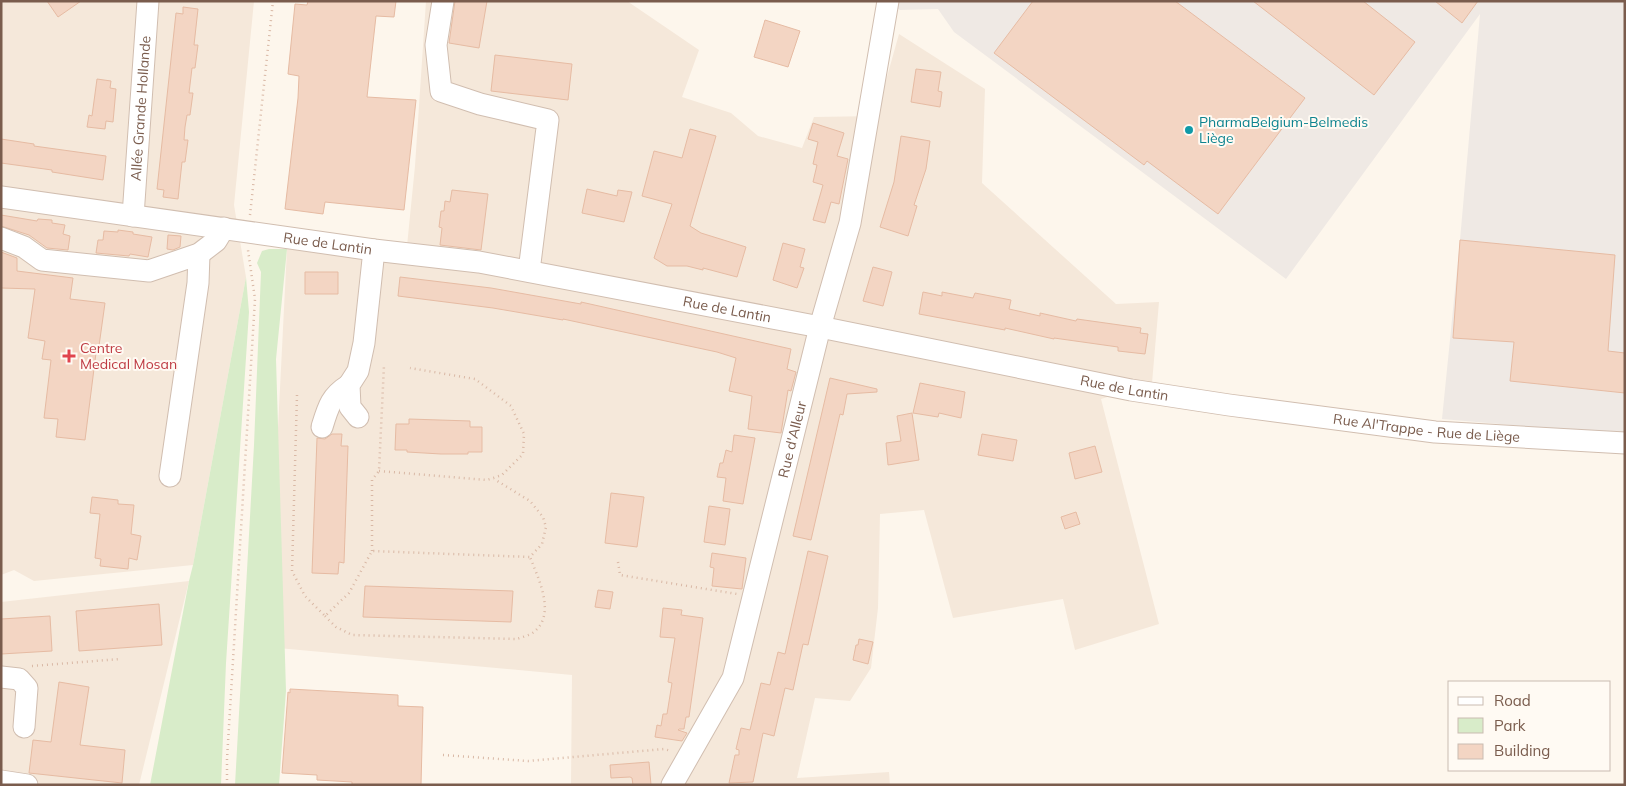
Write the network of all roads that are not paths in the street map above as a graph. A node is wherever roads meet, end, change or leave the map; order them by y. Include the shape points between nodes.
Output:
1 (148, 1) edge
2 (443, 1) edge
3 (888, 1) edge
4 (1, 197) edge
5 (133, 216) junction
6 (224, 228) junction
7 (1, 238) edge
8 (374, 250) junction
9 (199, 254) junction
10 (529, 270) junction
11 (820, 327) junction
12 (349, 385) junction
13 (1229, 405) joint
14 (358, 417) dead end
15 (322, 426) dead end
16 (1625, 444) edge
17 (170, 476) dead end
18 (7, 678) edge
19 (24, 727) dead end
20 (1, 781) edge
21 (27, 785) edge
22 (672, 785) edge

1 - 5 street, Allée Grande Hollande
2 - 10 street via 436,45 441,91 548,120
3 - 11 street, Rue d'Alleur via 850,223
4 - 5 street, Rue de Lantin
5 - 6 street, Rue de Lantin
6 - 8 street, Rue de Lantin
6 - 9 street via 216,241
7 - 9 street via 24,247 42,260 120,270 149,272
8 - 10 street, Rue de Lantin
8 - 12 street via 364,343 358,371
9 - 17 street via 198,283
10 - 11 street, Rue de Lantin
11 - 13 street, Rue de Lantin via 1131,390
11 - 22 street, Rue d'Alleur via 733,678
12 - 14 street via 350,407
12 - 15 street via 337,392
13 - 16 street, Rue Al'Trappe - Rue de Liège via 1435,432
18 - 19 street via 19,679 27,688
20 - 21 street

